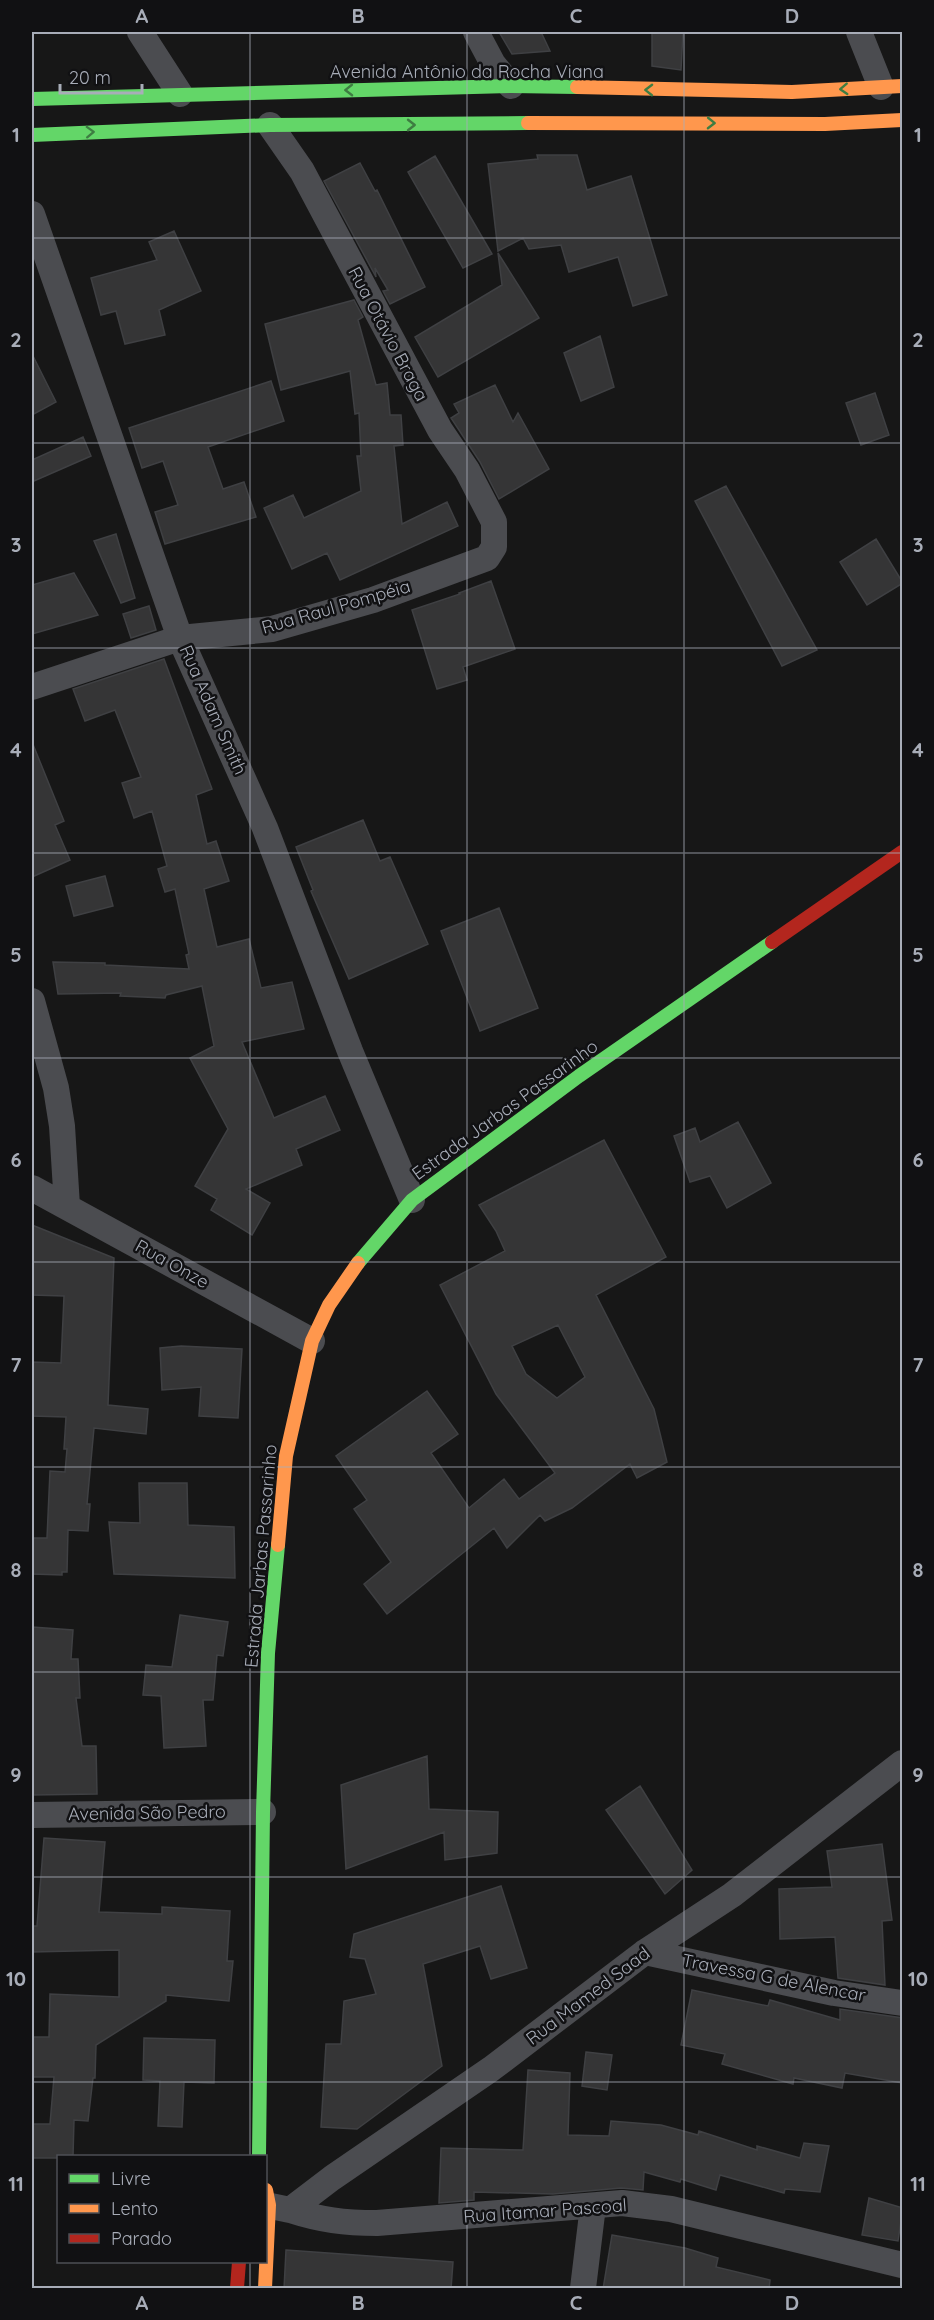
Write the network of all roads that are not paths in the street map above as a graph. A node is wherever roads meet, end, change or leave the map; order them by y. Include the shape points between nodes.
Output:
1 (140, 32) edge
2 (476, 32) edge
3 (859, 32) edge
4 (511, 86) junction
5 (892, 87) edge
6 (180, 94) junction
7 (32, 99) edge
8 (903, 120) edge
9 (270, 125) junction
10 (32, 135) edge
11 (32, 214) edge
12 (494, 547) joint
13 (180, 638) junction
14 (32, 687) edge
15 (903, 852) edge
16 (32, 1001) edge
17 (32, 1188) edge
18 (412, 1200) junction
19 (67, 1206) junction
20 (312, 1341) junction
21 (902, 1766) edge
22 (263, 1812) junction
23 (32, 1815) edge
24 (645, 1952) junction
25 (903, 2003) edge
26 (259, 2155) edge
27 (272, 2202) edge
28 (593, 2206) junction
29 (239, 2263) edge
30 (903, 2265) edge
31 (237, 2289) edge
32 (265, 2289) edge
33 (583, 2289) edge

1 - 6 street
2 - 4 street via 493,64
3 - 5 street
5 -> 4 main road, Avenida Antônio da Rocha Viana via 792,92
4 -> 6 main road, Avenida Antônio da Rocha Viana
6 - 7 main road, Avenida Antônio da Rocha Viana
9 -> 8 main road via 825,124
10 -> 9 main road
9 - 12 street, Rua Otávio Braga via 302,171 440,430 488,508 494,522
11 - 13 street, Rua Adam Smith
12 - 13 street, Rua Raul Pompéia via 487,558 466,567 362,603 272,629
13 - 14 street, Rua Raul Pompéia
13 - 18 street, Rua Adam Smith via 265,828
15 - 18 main road, Estrada Jarbas Passarinho via 579,1076
16 - 19 street via 56,1088
17 - 19 street, Rua Onze
18 - 20 main road, Estrada Jarbas Passarinho via 362,1257 329,1305
19 - 20 street, Rua Onze
20 - 22 main road, Estrada Jarbas Passarinho via 286,1456 268,1653
21 - 24 street, Rua Mamed Saad via 732,1895
22 - 23 street, Avenida São Pedro
22 - 26 main road, Estrada Jarbas Passarinho
24 - 25 street, Travessa G de Alencar via 834,1993
24 - 27 street, Rua Mamed Saad via 490,2069 332,2178
27 - 28 street, Rua Itamar Pascoal via 320,2220 367,2223
27 - 32 main road
28 - 30 street, Rua Itamar Pascoal via 622,2203 671,2209
28 - 33 street
29 - 31 main road

